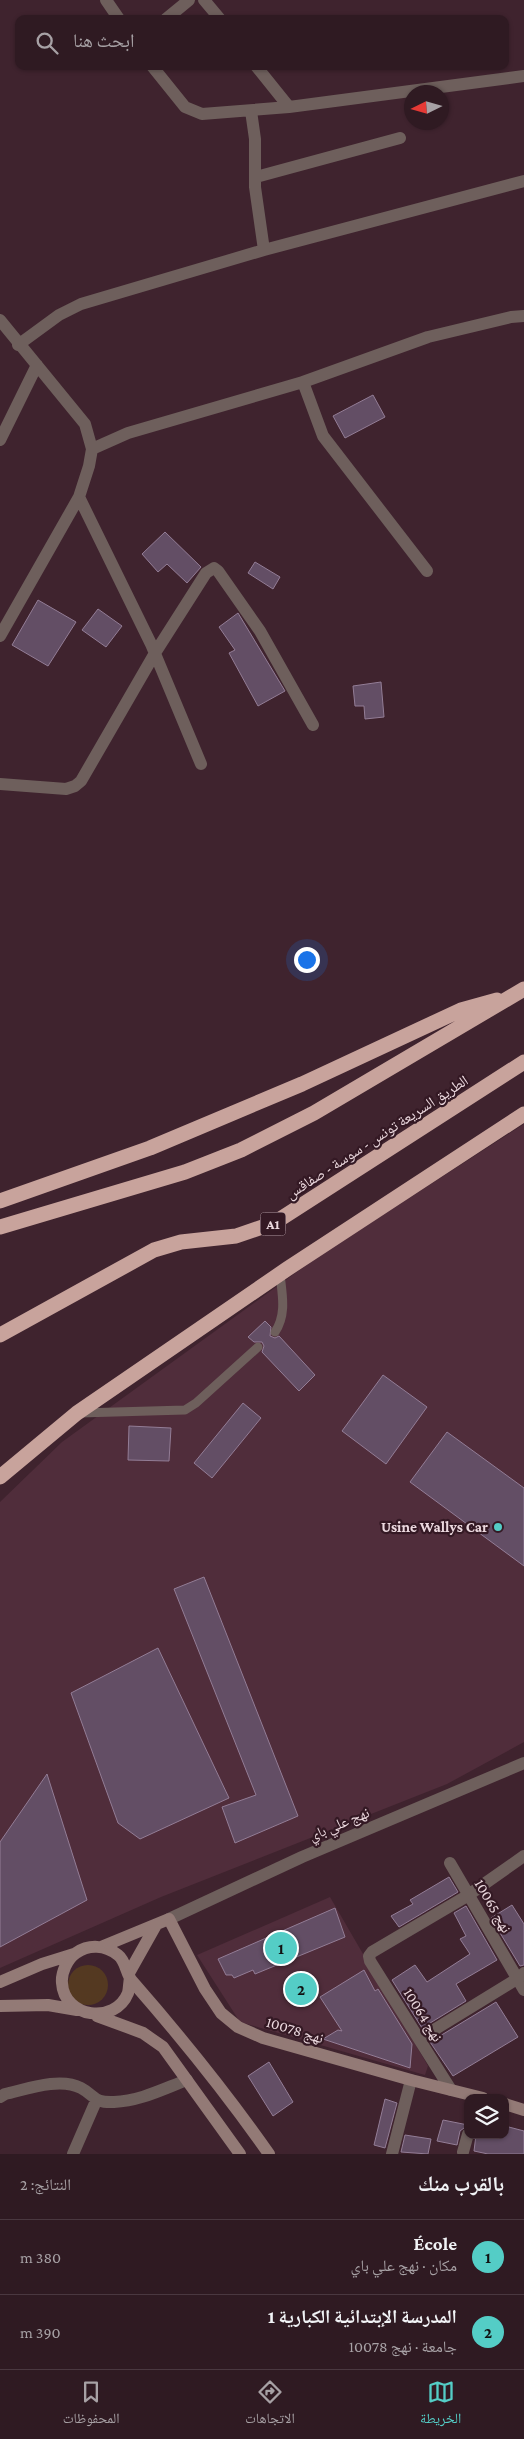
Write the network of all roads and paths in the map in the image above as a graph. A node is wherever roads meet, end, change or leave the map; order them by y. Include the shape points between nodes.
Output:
1 (106, 0) edge
2 (189, 0) edge
3 (204, 0) edge
4 (115, 15) edge
5 (171, 15) edge
6 (217, 15) edge
7 (155, 70) edge
8 (259, 70) edge
9 (524, 76) edge
10 (289, 107) junction
11 (251, 111) junction
12 (400, 138) dead end
13 (256, 177) junction
14 (524, 181) edge
15 (264, 250) junction
16 (524, 316) edge
17 (0, 320) edge
18 (5, 336) edge
19 (18, 345) junction
20 (37, 365) junction
21 (302, 382) junction
22 (0, 440) edge
23 (92, 449) junction
24 (79, 497) junction
25 (426, 571) dead end
26 (0, 636) edge
27 (155, 653) junction
28 (313, 725) dead end
29 (201, 764) dead end
30 (0, 784) edge
31 (524, 989) edge
32 (509, 998) junction
33 (524, 1062) edge
34 (524, 1114) edge
35 (0, 1201) edge
36 (0, 1227) edge
37 (280, 1274) junction
38 (275, 1332) dead end
39 (0, 1335) edge
40 (258, 1347) dead end
41 (77, 1413) junction
42 (0, 1477) edge
43 (524, 1763) edge
44 (524, 1856) edge
45 (450, 1863) dead end
46 (467, 1896) junction
47 (169, 1919) junction
48 (156, 1925) junction
49 (101, 1947) junction
50 (74, 1954) junction
51 (129, 1975) junction
52 (521, 1976) edge
53 (0, 1982) edge
54 (524, 1990) edge
55 (0, 2006) edge
56 (78, 2010) junction
57 (92, 2015) junction
58 (419, 2039) junction
59 (187, 2080) junction
60 (411, 2080) junction
61 (451, 2090) junction
62 (467, 2094) edge
63 (0, 2097) edge
64 (96, 2100) junction
65 (509, 2105) edge
66 (524, 2110) edge
67 (467, 2139) edge
68 (465, 2153) edge
69 (73, 2154) edge
70 (240, 2154) edge
71 (270, 2154) edge
72 (392, 2154) edge

1 - 4 street
2 - 5 street
3 - 6 street
7 - 11 street via 185,107 202,114
8 - 10 street
9 - 10 street
10 - 11 street
11 - 13 street
12 - 13 street
13 - 15 street
14 - 15 street
15 - 19 street via 81,304
16 - 21 street via 511,316 428,337
17 - 18 street
18 - 19 street
19 - 20 street
20 - 22 street
20 - 23 street via 85,424
21 - 23 street via 140,429
21 - 25 street via 323,436
23 - 24 street
24 - 26 street
24 - 27 street
27 - 28 street via 206,573 214,568 260,631
27 - 29 street
27 - 30 street via 75,786 66,789
31 - 32 highway
32 - 35 highway via 460,1010 226,1117
32 - 36 highway via 314,1113 242,1150 185,1172
33 - 39 highway, الطريق السريعة تونس - سوسة - صفاقس / A1 via 274,1223 236,1236 181,1242 154,1250
34 - 37 highway
37 - 38 lane via 283,1309
37 - 41 highway
40 - 41 lane via 184,1410
41 - 42 highway
43 - 47 street, نهج علي باي via 302,1857
44 - 46 street
45 - 46 street, نهج 10065
46 - 52 street, نهج 10065
46 - 58 street, نهج 10064 via 369,1956
47 - 48 main road
47 - 60 main road, نهج 10078 via 205,1989 221,2013 238,2027 263,2038
48 - 49 main road
48 - 51 main road
49 - 50 main road via 87,1948
49 - 51 main road via 119,1956
50 - 53 main road
50 - 56 main road via 64,1967 62,1983 66,1999
51 - 57 main road via 128,1993 120,2005 107,2013
51 - 71 main road via 223,2089
52 - 54 street, نهج 10065
52 - 58 street
55 - 56 main road via 48,2005
56 - 57 main road
57 - 59 main road via 143,2033 163,2047
58 - 61 street, نهج 10064
59 - 64 street via 142,2098 114,2102
59 - 70 main road
60 - 61 main road, نهج 10078
60 - 72 street
61 - 62 main road, نهج 10078
63 - 64 street via 58,2084 80,2088
64 - 69 street
65 - 66 main road
67 - 68 street

